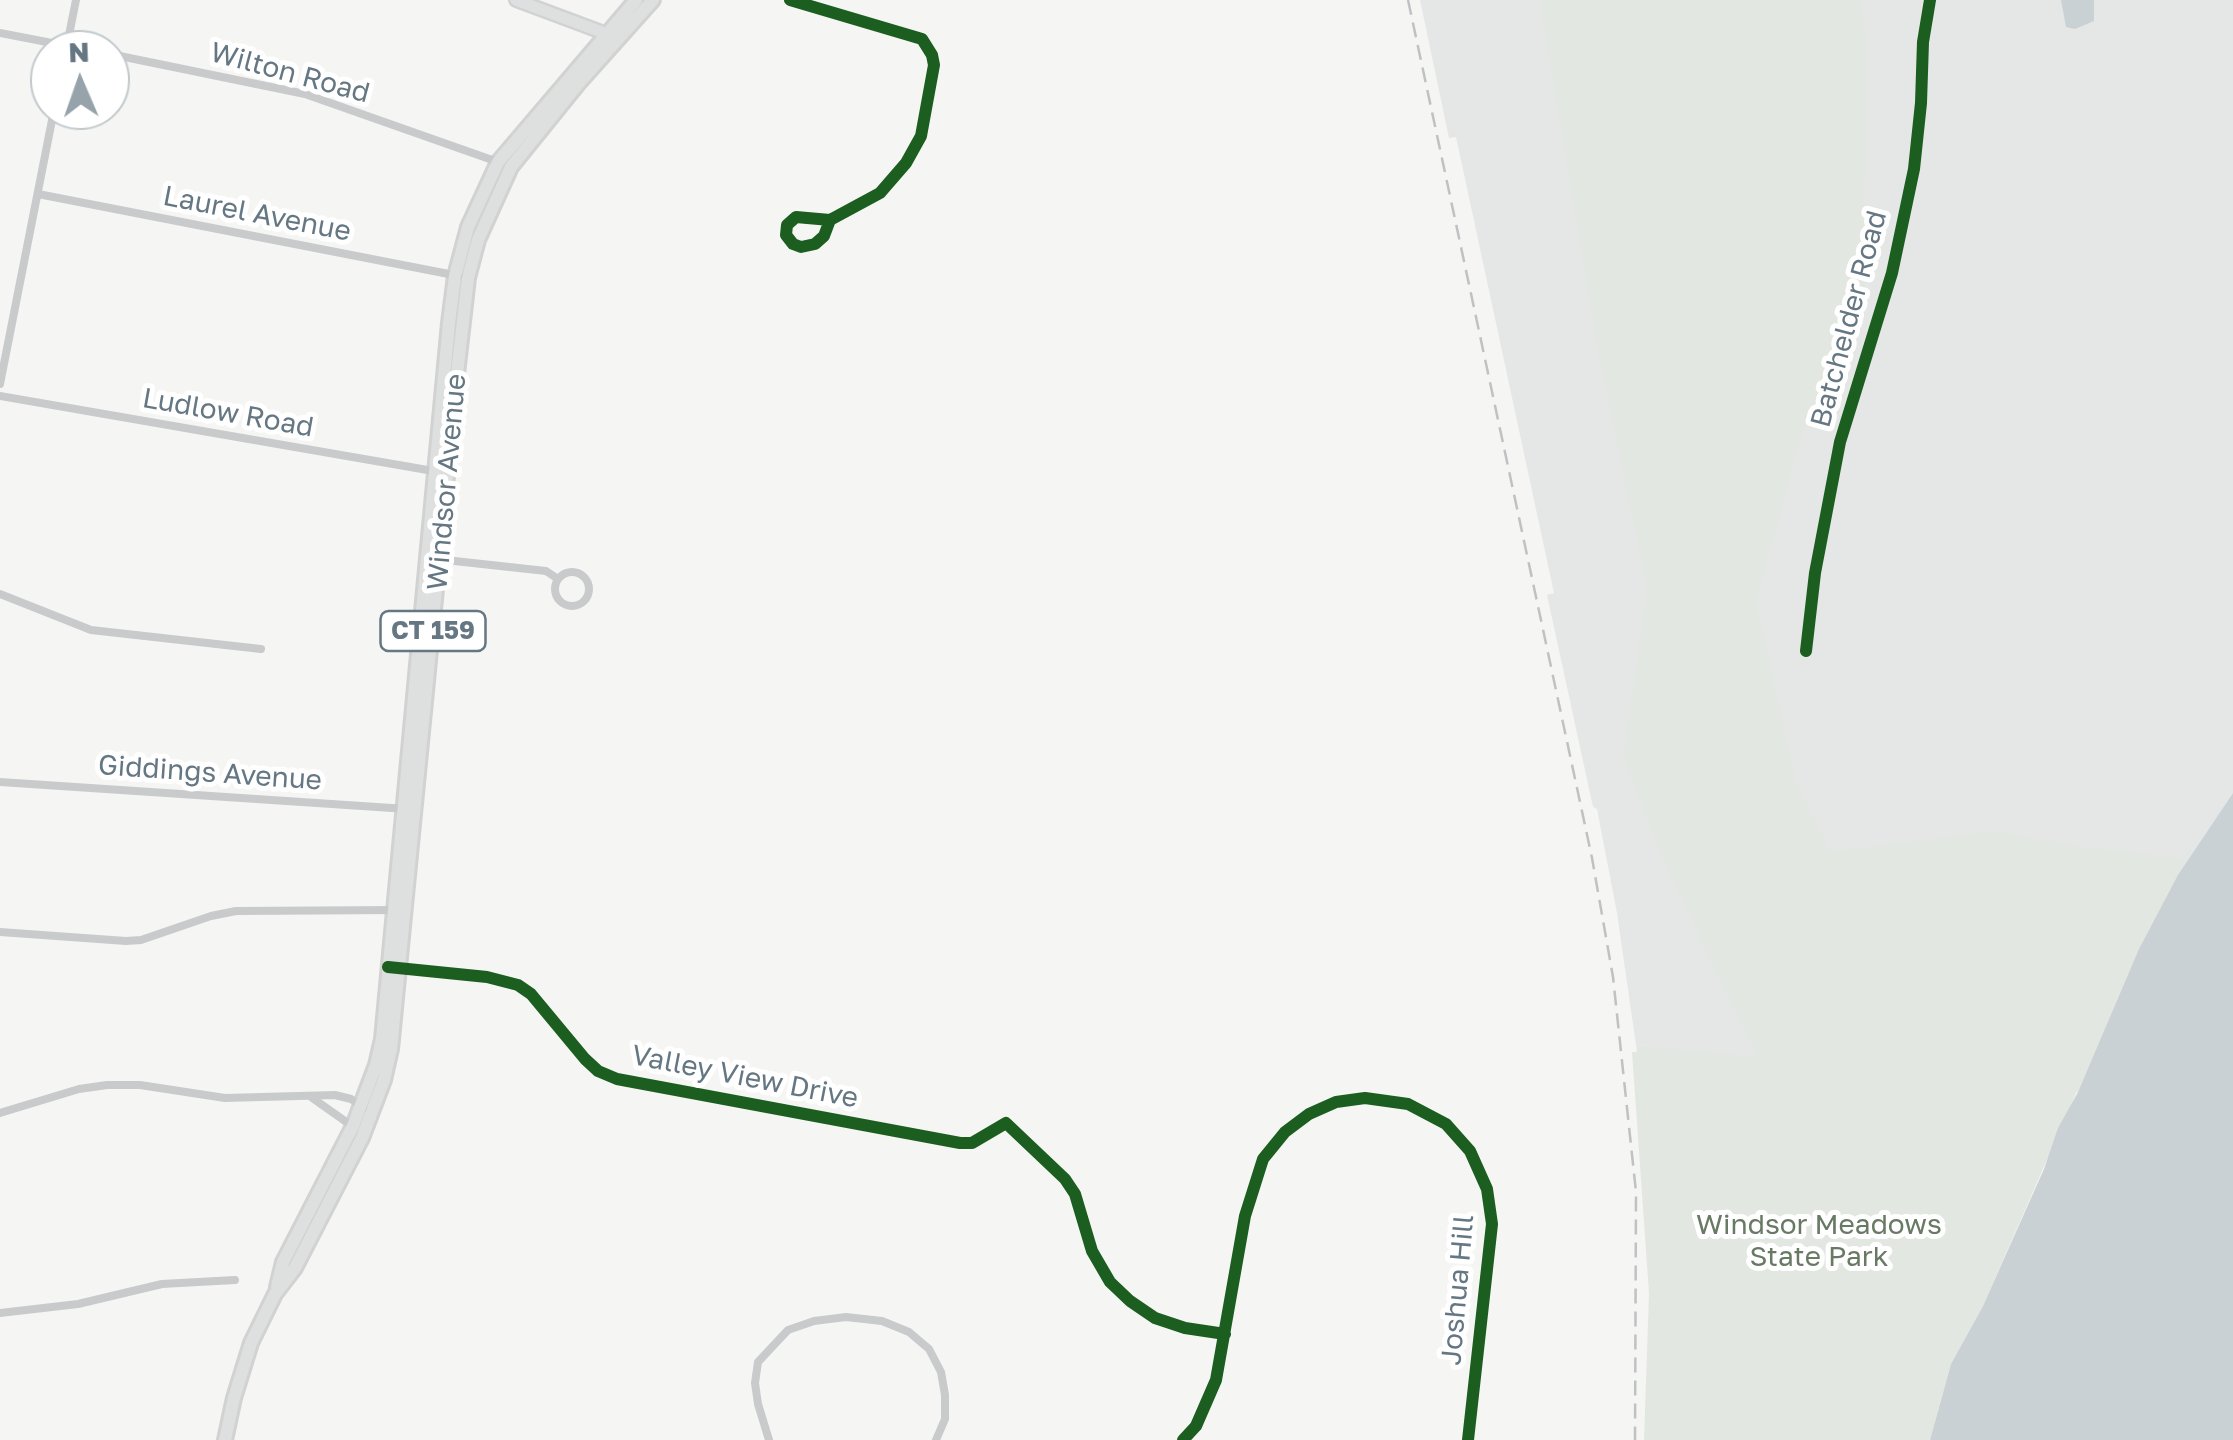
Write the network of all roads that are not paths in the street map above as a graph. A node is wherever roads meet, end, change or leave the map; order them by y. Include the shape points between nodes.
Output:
1 (76, 0) edge
2 (516, 0) edge
3 (636, 0) edge
4 (653, 0) edge
5 (790, 0) edge
6 (1930, 0) edge
7 (70, 30) edge
8 (0, 33) edge
9 (612, 36) junction
10 (30, 40) edge
11 (130, 58) edge
12 (50, 130) edge
13 (504, 165) junction
14 (38, 194) junction
15 (830, 220) junction
16 (462, 277) junction
17 (0, 384) edge
18 (0, 396) edge
19 (442, 472) junction
20 (433, 558) junction
21 (558, 579) junction
22 (0, 594) edge
23 (261, 649) dead end
24 (1806, 651) dead end
25 (0, 782) edge
26 (409, 809) junction
27 (400, 910) junction
28 (0, 932) edge
29 (394, 968) junction
30 (312, 1097) junction
31 (367, 1110) junction
32 (0, 1113) edge
33 (358, 1132) junction
34 (235, 1280) dead end
35 (0, 1313) edge
36 (1225, 1334) junction
37 (225, 1440) edge
38 (769, 1440) edge
39 (936, 1440) edge
40 (1183, 1440) edge
41 (1468, 1440) edge

1 - 7 street
2 - 9 main road
3 - 9 main road, Windsor Avenue / CT 159
4 - 9 main road, Windsor Avenue / CT 159
5 - 15 street via 922,39 934,65 920,136 906,164 880,193
6 - 24 street, Batchelder Road via 1914,168 1892,273 1837,455
8 - 10 street
9 - 13 main road, Windsor Avenue / CT 159
11 - 13 street, Wilton Road via 304,94
12 - 14 street
13 - 16 main road, Windsor Avenue / CT 159
14 - 16 street, Laurel Avenue
14 - 17 street
15 - 15 street via 796,217 786,234 801,247 815,244
16 - 19 main road, Windsor Avenue / CT 159
18 - 19 street, Ludlow Road
19 - 20 main road, Windsor Avenue / CT 159
20 - 21 street via 546,571
20 - 26 main road, Windsor Avenue / CT 159
21 - 21 street via 562,602 585,599 589,589 582,575
22 - 23 street via 91,630
25 - 26 street, Giddings Avenue
26 - 27 main road, Windsor Avenue / CT 159
27 - 28 street via 236,911 126,941
27 - 29 main road, Windsor Avenue / CT 159
29 - 31 main road, Windsor Avenue / CT 159 via 392,1050
29 - 36 street, Valley View Drive via 518,985 585,1059 616,1078 960,1143 1006,1123 1066,1179 1110,1282 1155,1318
30 - 31 street via 335,1095
30 - 32 street via 225,1098 107,1085
30 - 33 street
31 - 33 main road, Windsor Avenue / CT 159
33 - 37 main road, Windsor Avenue / CT 159 via 245,1360
34 - 35 street via 162,1284
36 - 40 street, Joshua Hill via 1210,1398
36 - 41 street, Joshua Hill via 1252,1188 1273,1145 1309,1114 1336,1102 1378,1098 1421,1109 1470,1151 1491,1206
38 - 39 street via 755,1383 758,1362 788,1330 846,1317 882,1321 929,1349 946,1396

